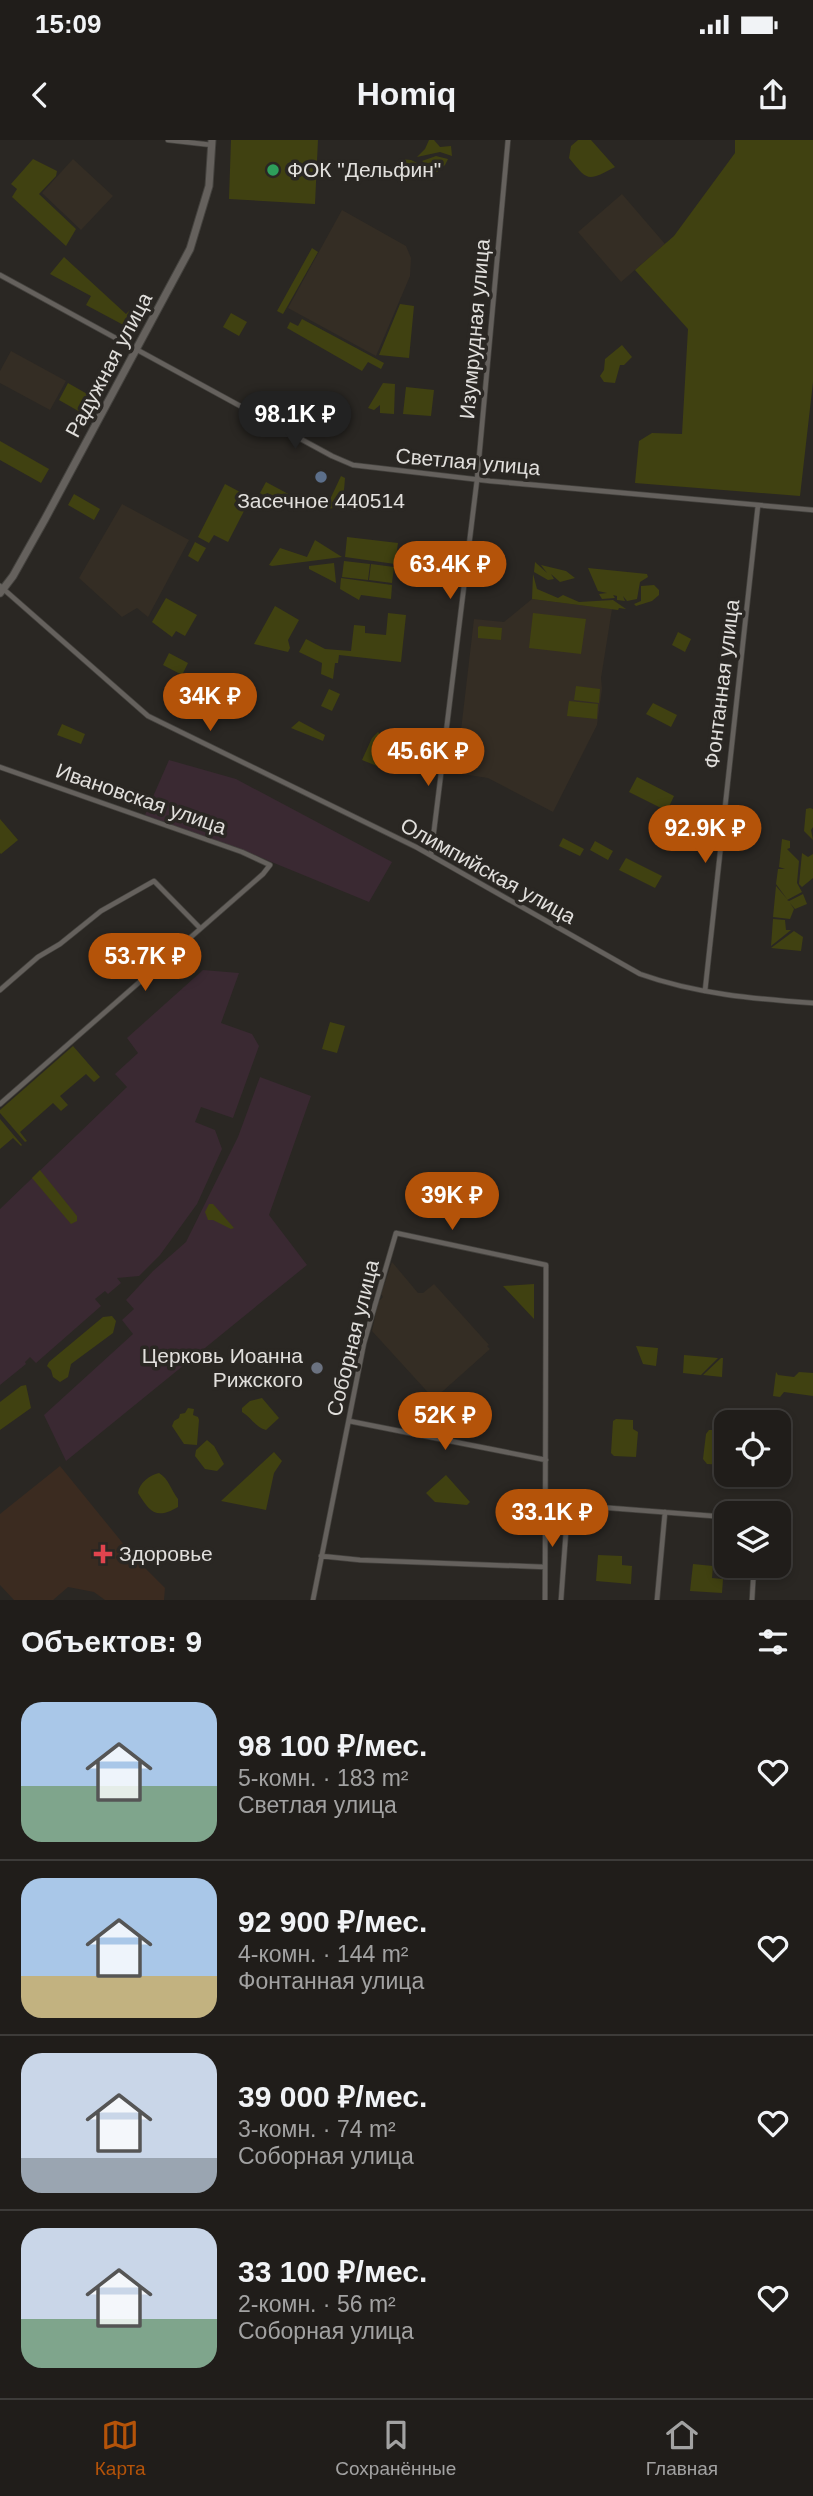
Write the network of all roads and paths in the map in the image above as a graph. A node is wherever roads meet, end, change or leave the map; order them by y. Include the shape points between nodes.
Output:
1 (168, 140) edge
2 (508, 140) edge
3 (212, 142) edge
4 (0, 275) edge
5 (136, 349) junction
6 (477, 480) junction
7 (758, 505) junction
8 (813, 510) edge
9 (1, 589) edge
10 (0, 766) edge
11 (431, 855) junction
12 (200, 928) junction
13 (0, 990) edge
14 (705, 992) junction
15 (813, 1003) edge
16 (0, 1104) edge
17 (349, 1421) junction
18 (546, 1460) junction
19 (545, 1503) junction
20 (572, 1505) junction
21 (665, 1512) junction
22 (714, 1516) edge
23 (320, 1556) junction
24 (545, 1567) junction
25 (753, 1578) edge
26 (313, 1600) edge
27 (545, 1600) edge
28 (561, 1600) edge
29 (657, 1600) edge
30 (751, 1600) edge

1 - 3 street
2 - 6 street, Изумрудная улица
3 - 5 main road, Радужная улица via 209,186 190,249
4 - 5 street, Светлая улица
5 - 6 street, Светлая улица via 344,462
5 - 9 main road, Радужная улица via 45,519
6 - 7 street, Светлая улица
6 - 11 street, Изумрудная улица
7 - 8 street, Светлая улица
7 - 14 street, Фонтанная улица
9 - 11 street, Олимпийская улица via 148,716
10 - 12 street, Ивановская улица via 270,865
11 - 14 street, Олимпийская улица via 640,974
12 - 13 street via 154,881 101,911
12 - 16 street
14 - 15 street, Олимпийская улица
17 - 18 street
17 - 18 street, Соборная улица via 364,1345 396,1233 546,1265
17 - 23 street, Соборная улица
18 - 19 street, Соборная улица
19 - 20 street
19 - 24 street, Соборная улица
20 - 21 street
20 - 28 street via 567,1517
21 - 22 street
21 - 29 street
23 - 24 street
23 - 26 street, Соборная улица
24 - 27 street, Соборная улица
25 - 30 street

